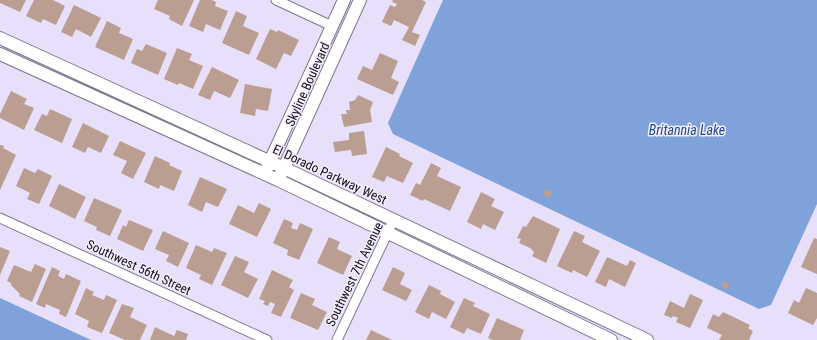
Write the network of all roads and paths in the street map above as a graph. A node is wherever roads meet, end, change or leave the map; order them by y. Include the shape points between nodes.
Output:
1 (276, 0) edge
2 (344, 0) edge
3 (360, 0) edge
4 (332, 26) junction
5 (346, 32) junction
6 (0, 38) edge
7 (0, 54) edge
8 (269, 161) junction
9 (284, 168) junction
10 (264, 174) junction
11 (278, 180) junction
12 (0, 218) edge
13 (394, 220) junction
14 (388, 234) junction
15 (266, 340) edge
16 (337, 340) edge
17 (610, 340) edge
18 (647, 340) edge

1 - 4 street
2 - 4 street, Skyline Boulevard
3 - 5 street, Skyline Boulevard
4 - 5 street
4 - 8 street, Skyline Boulevard
5 - 9 street, Skyline Boulevard
6 - 8 street, El Dorado Parkway West
7 - 10 street
8 - 9 street, El Dorado Parkway West
8 - 10 street, Skyline Boulevard
9 - 11 street, Skyline Boulevard
9 - 13 street, El Dorado Parkway West
10 - 11 street
11 - 14 street
12 - 15 street, Southwest 56th Street
13 - 14 street, Southwest 7th Avenue
13 - 18 street, El Dorado Parkway West
14 - 16 street, Southwest 7th Avenue
14 - 17 street

